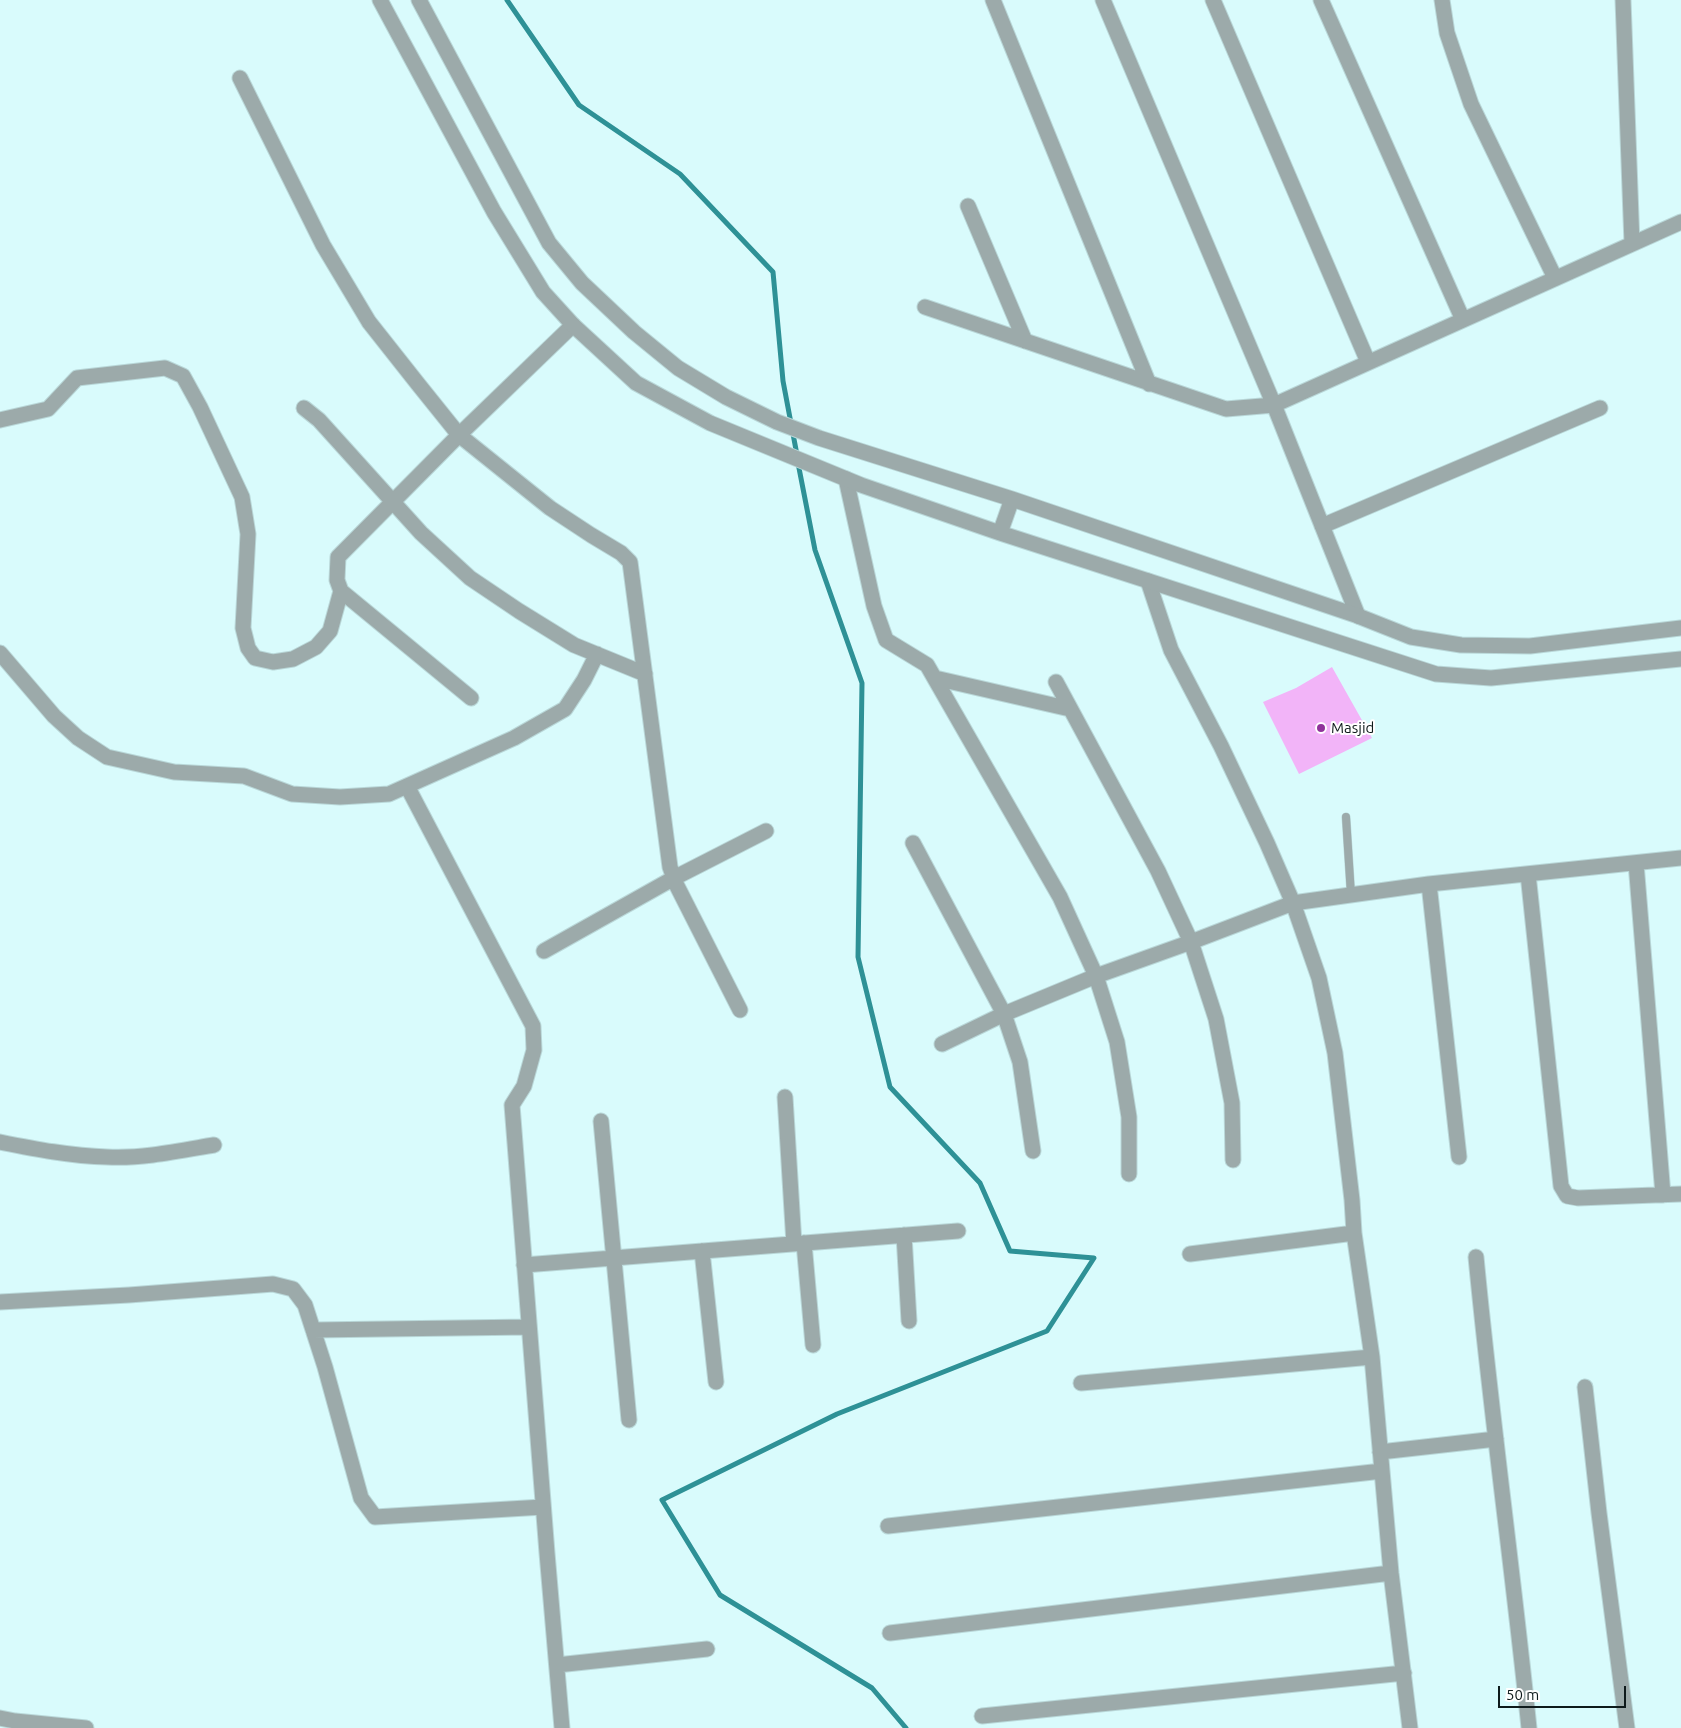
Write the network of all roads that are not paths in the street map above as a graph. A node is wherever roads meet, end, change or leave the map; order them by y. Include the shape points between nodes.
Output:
1 (380, 0) edge
2 (419, 0) edge
3 (993, 0) edge
4 (1103, 0) edge
5 (1213, 0) edge
6 (1322, 0) edge
7 (1442, 0) edge
8 (1623, 0) edge
9 (240, 78) dead end
10 (968, 206) dead end
11 (1681, 222) edge
12 (1632, 244) junction
13 (1555, 278) junction
14 (925, 307) dead end
15 (1463, 320) junction
16 (573, 325) junction
17 (1025, 341) junction
18 (1368, 362) junction
19 (1149, 384) junction
20 (1274, 405) junction
21 (304, 408) dead end
22 (1600, 408) dead end
23 (0, 420) edge
24 (459, 436) junction
25 (846, 479) junction
26 (1012, 499) junction
27 (393, 502) junction
28 (1322, 526) junction
29 (1000, 533) junction
30 (1148, 581) junction
31 (341, 591) junction
32 (1358, 616) junction
33 (1681, 628) edge
34 (0, 652) edge
35 (597, 654) junction
36 (1681, 659) edge
37 (645, 674) junction
38 (934, 678) junction
39 (1056, 682) dead end
40 (470, 698) dead end
41 (1070, 709) junction
42 (407, 786) junction
43 (1346, 817) dead end
44 (766, 831) dead end
45 (913, 843) dead end
46 (1681, 858) edge
47 (1636, 863) junction
48 (1528, 874) junction
49 (674, 878) junction
50 (1429, 884) junction
51 (1351, 894) junction
52 (1293, 902) junction
53 (1191, 942) junction
54 (544, 951) dead end
55 (1096, 976) junction
56 (740, 1010) dead end
57 (1004, 1014) junction
58 (942, 1044) dead end
59 (785, 1097) dead end
60 (601, 1121) dead end
61 (0, 1142) edge
62 (214, 1145) dead end
63 (1033, 1151) dead end
64 (1459, 1157) dead end
65 (1233, 1160) dead end
66 (1129, 1174) dead end
67 (1681, 1194) edge
68 (1663, 1195) junction
69 (958, 1231) dead end
70 (1354, 1233) junction
71 (904, 1235) junction
72 (799, 1244) junction
73 (702, 1251) junction
74 (1190, 1254) dead end
75 (614, 1258) junction
76 (1476, 1258) dead end
77 (524, 1265) junction
78 (0, 1302) edge
79 (910, 1321) dead end
80 (529, 1327) junction
81 (313, 1330) junction
82 (813, 1345) dead end
83 (1372, 1357) junction
84 (716, 1382) dead end
85 (1082, 1383) dead end
86 (1585, 1387) dead end
87 (629, 1420) dead end
88 (1496, 1440) junction
89 (1380, 1452) junction
90 (1382, 1472) junction
91 (543, 1508) junction
92 (888, 1526) dead end
93 (1391, 1574) junction
94 (890, 1633) dead end
95 (707, 1649) dead end
96 (557, 1665) junction
97 (1404, 1673) junction
98 (982, 1716) dead end
99 (0, 1718) edge
100 (86, 1728) edge
101 (562, 1728) edge
102 (1410, 1728) edge
103 (1529, 1728) edge
104 (1627, 1728) edge

1 - 16 street via 494,212 543,292
2 - 26 street via 549,243 582,283 634,332 678,368 726,397 780,423 863,453
3 - 19 street
4 - 20 street
5 - 18 street
6 - 15 street
7 - 13 street via 1446,33 1471,104
8 - 12 street
9 - 24 street via 323,246 369,322
10 - 17 street
11 - 12 street
12 - 13 street
13 - 15 street
14 - 17 street
15 - 18 street
16 - 24 street
16 - 25 street via 636,383 710,422
17 - 19 street
18 - 20 street
19 - 20 street via 1226,409
20 - 28 street
21 - 27 street via 319,420
22 - 28 street
23 - 31 street via 48,409 77,378 165,368 183,376 242,497 248,534 243,628 248,648 255,658 273,662 293,659 316,647 330,631
24 - 27 street
24 - 37 street via 550,508 630,562
25 - 29 street
25 - 38 street via 874,606 886,640 927,665
26 - 29 street
26 - 32 street
27 - 31 street via 338,557 337,580
27 - 35 street via 470,578 574,645
28 - 32 street
29 - 30 street
30 - 36 street via 1436,674 1491,678
30 - 52 street via 1171,650 1221,746
31 - 40 street
32 - 33 street via 1411,637 1461,645 1530,646
34 - 42 street via 54,716 78,738 107,757 174,772 244,776 292,794 390,794
35 - 37 street
35 - 42 street via 565,709 514,738
37 - 49 street
38 - 41 street
38 - 55 street via 1060,897
39 - 41 street
41 - 53 street via 1158,871
42 - 77 street via 533,1026 534,1050 524,1086 512,1106
43 - 51 lane
44 - 49 street
45 - 57 street
46 - 47 street
47 - 48 street
47 - 68 street
48 - 50 street
48 - 68 street via 1561,1186 1567,1196 1578,1198
49 - 54 street
49 - 56 street
50 - 51 street
50 - 64 street
51 - 52 street
52 - 53 street
52 - 70 street via 1319,978 1335,1053
53 - 55 street
53 - 65 street via 1218,1028 1232,1103
55 - 57 street
55 - 66 street via 1117,1042 1130,1116
57 - 58 street
57 - 63 street via 1020,1062
59 - 72 street
60 - 75 street
61 - 62 street via 107,1158
67 - 68 street
69 - 71 street
70 - 74 street
70 - 83 street
71 - 72 street
71 - 79 street
72 - 73 street
72 - 82 street
73 - 75 street
73 - 84 street
75 - 77 street
75 - 87 street
76 - 88 street
77 - 80 street
78 - 81 street via 272,1284 293,1289 305,1305
80 - 81 street
80 - 91 street
81 - 91 street via 361,1498 375,1517
83 - 85 street
83 - 89 street
86 - 104 street
88 - 89 street
88 - 103 street
89 - 90 street
90 - 92 street
90 - 93 street
91 - 96 street
93 - 94 street
93 - 97 street
95 - 96 street
96 - 101 street
97 - 98 street
97 - 102 street
99 - 100 street

